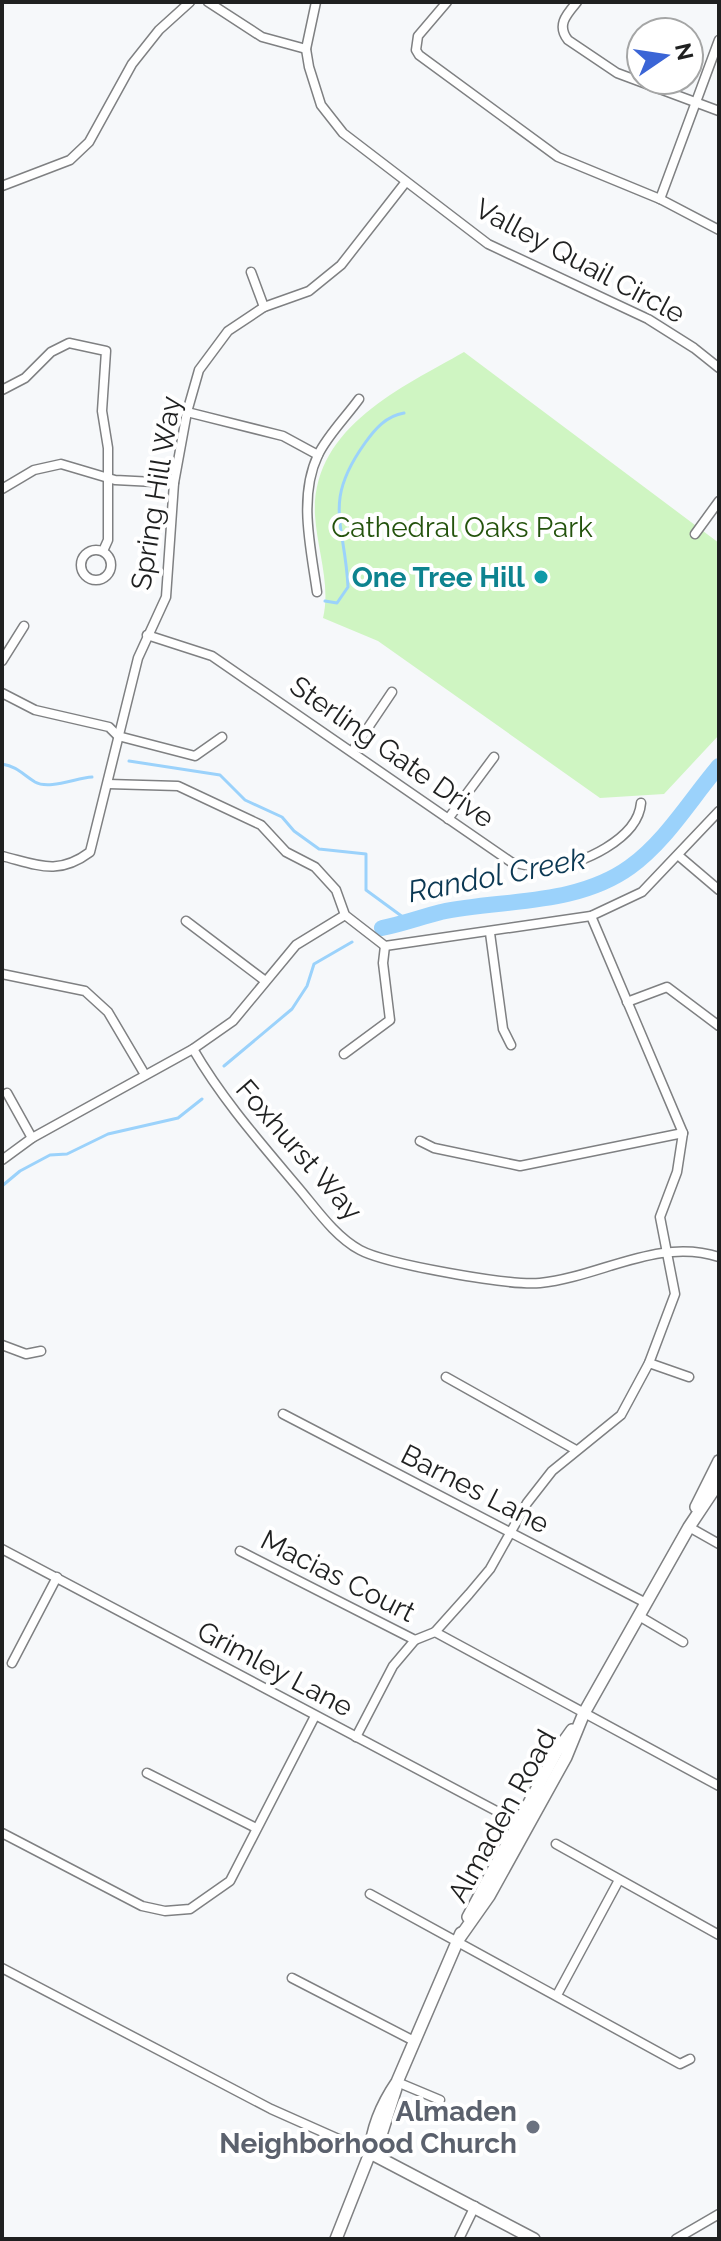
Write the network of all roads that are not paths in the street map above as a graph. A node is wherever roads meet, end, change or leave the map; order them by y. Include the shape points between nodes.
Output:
1 (190, 2) edge
2 (208, 2) edge
3 (316, 2) edge
4 (447, 2) edge
5 (577, 2) edge
6 (719, 40) edge
7 (306, 49) junction
8 (694, 102) junction
9 (719, 111) edge
10 (405, 183) junction
11 (2, 186) edge
12 (660, 199) junction
13 (719, 230) edge
14 (251, 272) dead end
15 (264, 307) junction
16 (719, 368) edge
17 (2, 390) edge
18 (359, 399) dead end
19 (187, 412) junction
20 (318, 455) junction
21 (108, 478) junction
22 (174, 483) junction
23 (2, 489) edge
24 (719, 501) edge
25 (695, 534) dead end
26 (103, 551) dead end
27 (317, 592) dead end
28 (24, 626) dead end
29 (147, 635) junction
30 (2, 661) edge
31 (392, 692) dead end
32 (2, 693) edge
33 (118, 736) junction
34 (222, 737) dead end
35 (353, 750) junction
36 (494, 757) dead end
37 (108, 784) junction
38 (641, 803) dead end
39 (719, 811) edge
40 (448, 819) junction
41 (2, 856) edge
42 (679, 856) junction
43 (719, 890) edge
44 (345, 915) junction
45 (591, 916) junction
46 (186, 921) dead end
47 (490, 933) junction
48 (385, 946) junction
49 (2, 974) edge
50 (264, 980) junction
51 (627, 1002) junction
52 (719, 1026) edge
53 (511, 1045) dead end
54 (193, 1049) junction
55 (344, 1054) dead end
56 (144, 1073) junction
57 (7, 1093) dead end
58 (683, 1133) junction
59 (32, 1138) junction
60 (420, 1141) dead end
61 (2, 1160) edge
62 (669, 1253) junction
63 (719, 1257) edge
64 (2, 1345) edge
65 (41, 1351) dead end
66 (649, 1363) junction
67 (446, 1377) dead end
68 (689, 1377) dead end
69 (283, 1414) dead end
70 (576, 1450) junction
71 (719, 1461) edge
72 (719, 1482) edge
73 (689, 1527) junction
74 (511, 1531) junction
75 (719, 1544) edge
76 (2, 1549) edge
77 (240, 1551) dead end
78 (57, 1577) junction
79 (646, 1603) junction
80 (639, 1616) junction
81 (435, 1632) junction
82 (415, 1640) junction
83 (683, 1642) dead end
84 (12, 1663) dead end
85 (584, 1713) junction
86 (315, 1716) junction
87 (356, 1737) junction
88 (147, 1773) dead end
89 (719, 1786) edge
90 (522, 1824) junction
91 (256, 1828) junction
92 (2, 1833) edge
93 (556, 1844) dead end
94 (619, 1880) junction
95 (370, 1894) dead end
96 (719, 1935) edge
97 (458, 1940) junction
98 (2, 1968) edge
99 (292, 1978) dead end
100 (557, 1995) junction
101 (414, 2041) junction
102 (690, 2059) dead end
103 (397, 2082) junction
104 (440, 2100) dead end
105 (370, 2153) junction
106 (475, 2206) junction
107 (719, 2214) edge
108 (336, 2239) edge
109 (459, 2239) edge
110 (534, 2239) edge
111 (676, 2239) edge

1 - 11 street via 132,64 89,142 70,160
2 - 7 street via 262,37
3 - 7 street, Valley Quail Circle
4 - 12 street via 418,36 419,55 558,157
5 - 8 street via 561,28 568,40 617,73
6 - 8 street
7 - 10 street, Valley Quail Circle via 321,105 343,133
8 - 9 street
8 - 12 street
10 - 15 street, Spring Hill Way via 341,265 309,291
10 - 16 street, Valley Quail Circle via 488,244 648,319
12 - 13 street
14 - 15 street
15 - 19 street, Spring Hill Way via 228,331 199,370
17 - 21 street via 69,343 106,351 102,411
18 - 20 street
19 - 20 street via 283,436
19 - 22 street, Spring Hill Way
20 - 27 street via 306,510
21 - 22 street
21 - 23 street via 61,464 34,470
21 - 26 street via 108,540
22 - 29 street, Spring Hill Way via 166,597
24 - 25 street
28 - 30 street
29 - 33 street, Spring Hill Way
29 - 35 street, Sterling Gate Drive via 212,656
31 - 35 street
32 - 33 street via 35,710 109,727
33 - 34 street via 195,756
33 - 37 street, Spring Hill Way
35 - 40 street, Sterling Gate Drive
36 - 40 street
37 - 41 street, Spring Hill Way via 90,852 74,864 52,868
37 - 44 street via 178,786 261,825 286,852 322,874 336,890
38 - 40 street, Sterling Gate Drive via 640,814 624,833 586,859 547,868 511,862
39 - 42 street
42 - 43 street
42 - 45 street via 642,892
44 - 48 street
44 - 50 street via 296,945
45 - 47 street
45 - 51 street
46 - 50 street
47 - 48 street
47 - 53 street via 503,1029
48 - 55 street via 390,1020
49 - 56 street via 85,991 108,1012
50 - 54 street via 233,1021
51 - 52 street via 667,987
51 - 58 street
54 - 56 street
54 - 62 street, Foxhurst Way via 218,1091 332,1228 360,1250 402,1264 539,1283
56 - 59 street
57 - 59 street
58 - 60 street via 520,1166
58 - 62 street via 677,1172 660,1217
59 - 61 street
62 - 63 street, Foxhurst Way
62 - 66 street via 675,1294
64 - 65 street via 26,1354
66 - 68 street
66 - 70 street via 621,1415
67 - 70 street
69 - 74 street, Barnes Lane
70 - 74 street via 552,1471
71 - 73 street, Almaden Road
72 - 73 street, Almaden Road
73 - 75 street
73 - 79 street, Almaden Road
74 - 79 street, Barnes Lane
74 - 81 street via 490,1569
76 - 78 street, Grimley Lane
77 - 82 street, Macias Court
78 - 84 street
78 - 86 street, Grimley Lane
79 - 80 street, Almaden Road
80 - 83 street
80 - 85 street, Almaden Road
81 - 82 street
81 - 85 street
82 - 87 street via 393,1666
85 - 89 street
85 - 90 street, Almaden Road via 557,1751
86 - 87 street, Grimley Lane
86 - 91 street
87 - 90 street, Grimley Lane
88 - 91 street
90 - 97 street, Almaden Road via 479,1891
91 - 92 street via 230,1881 190,1909 165,1911 142,1906
93 - 94 street
94 - 96 street
94 - 100 street
95 - 97 street
97 - 100 street
97 - 101 street, Almaden Road
98 - 105 street via 271,2109
99 - 101 street
100 - 102 street via 680,2064
101 - 103 street, Almaden Road
103 - 104 street
103 - 105 street, Almaden Road via 371,2134
105 - 106 street
105 - 108 street, Almaden Road
106 - 109 street
106 - 110 street
107 - 111 street

